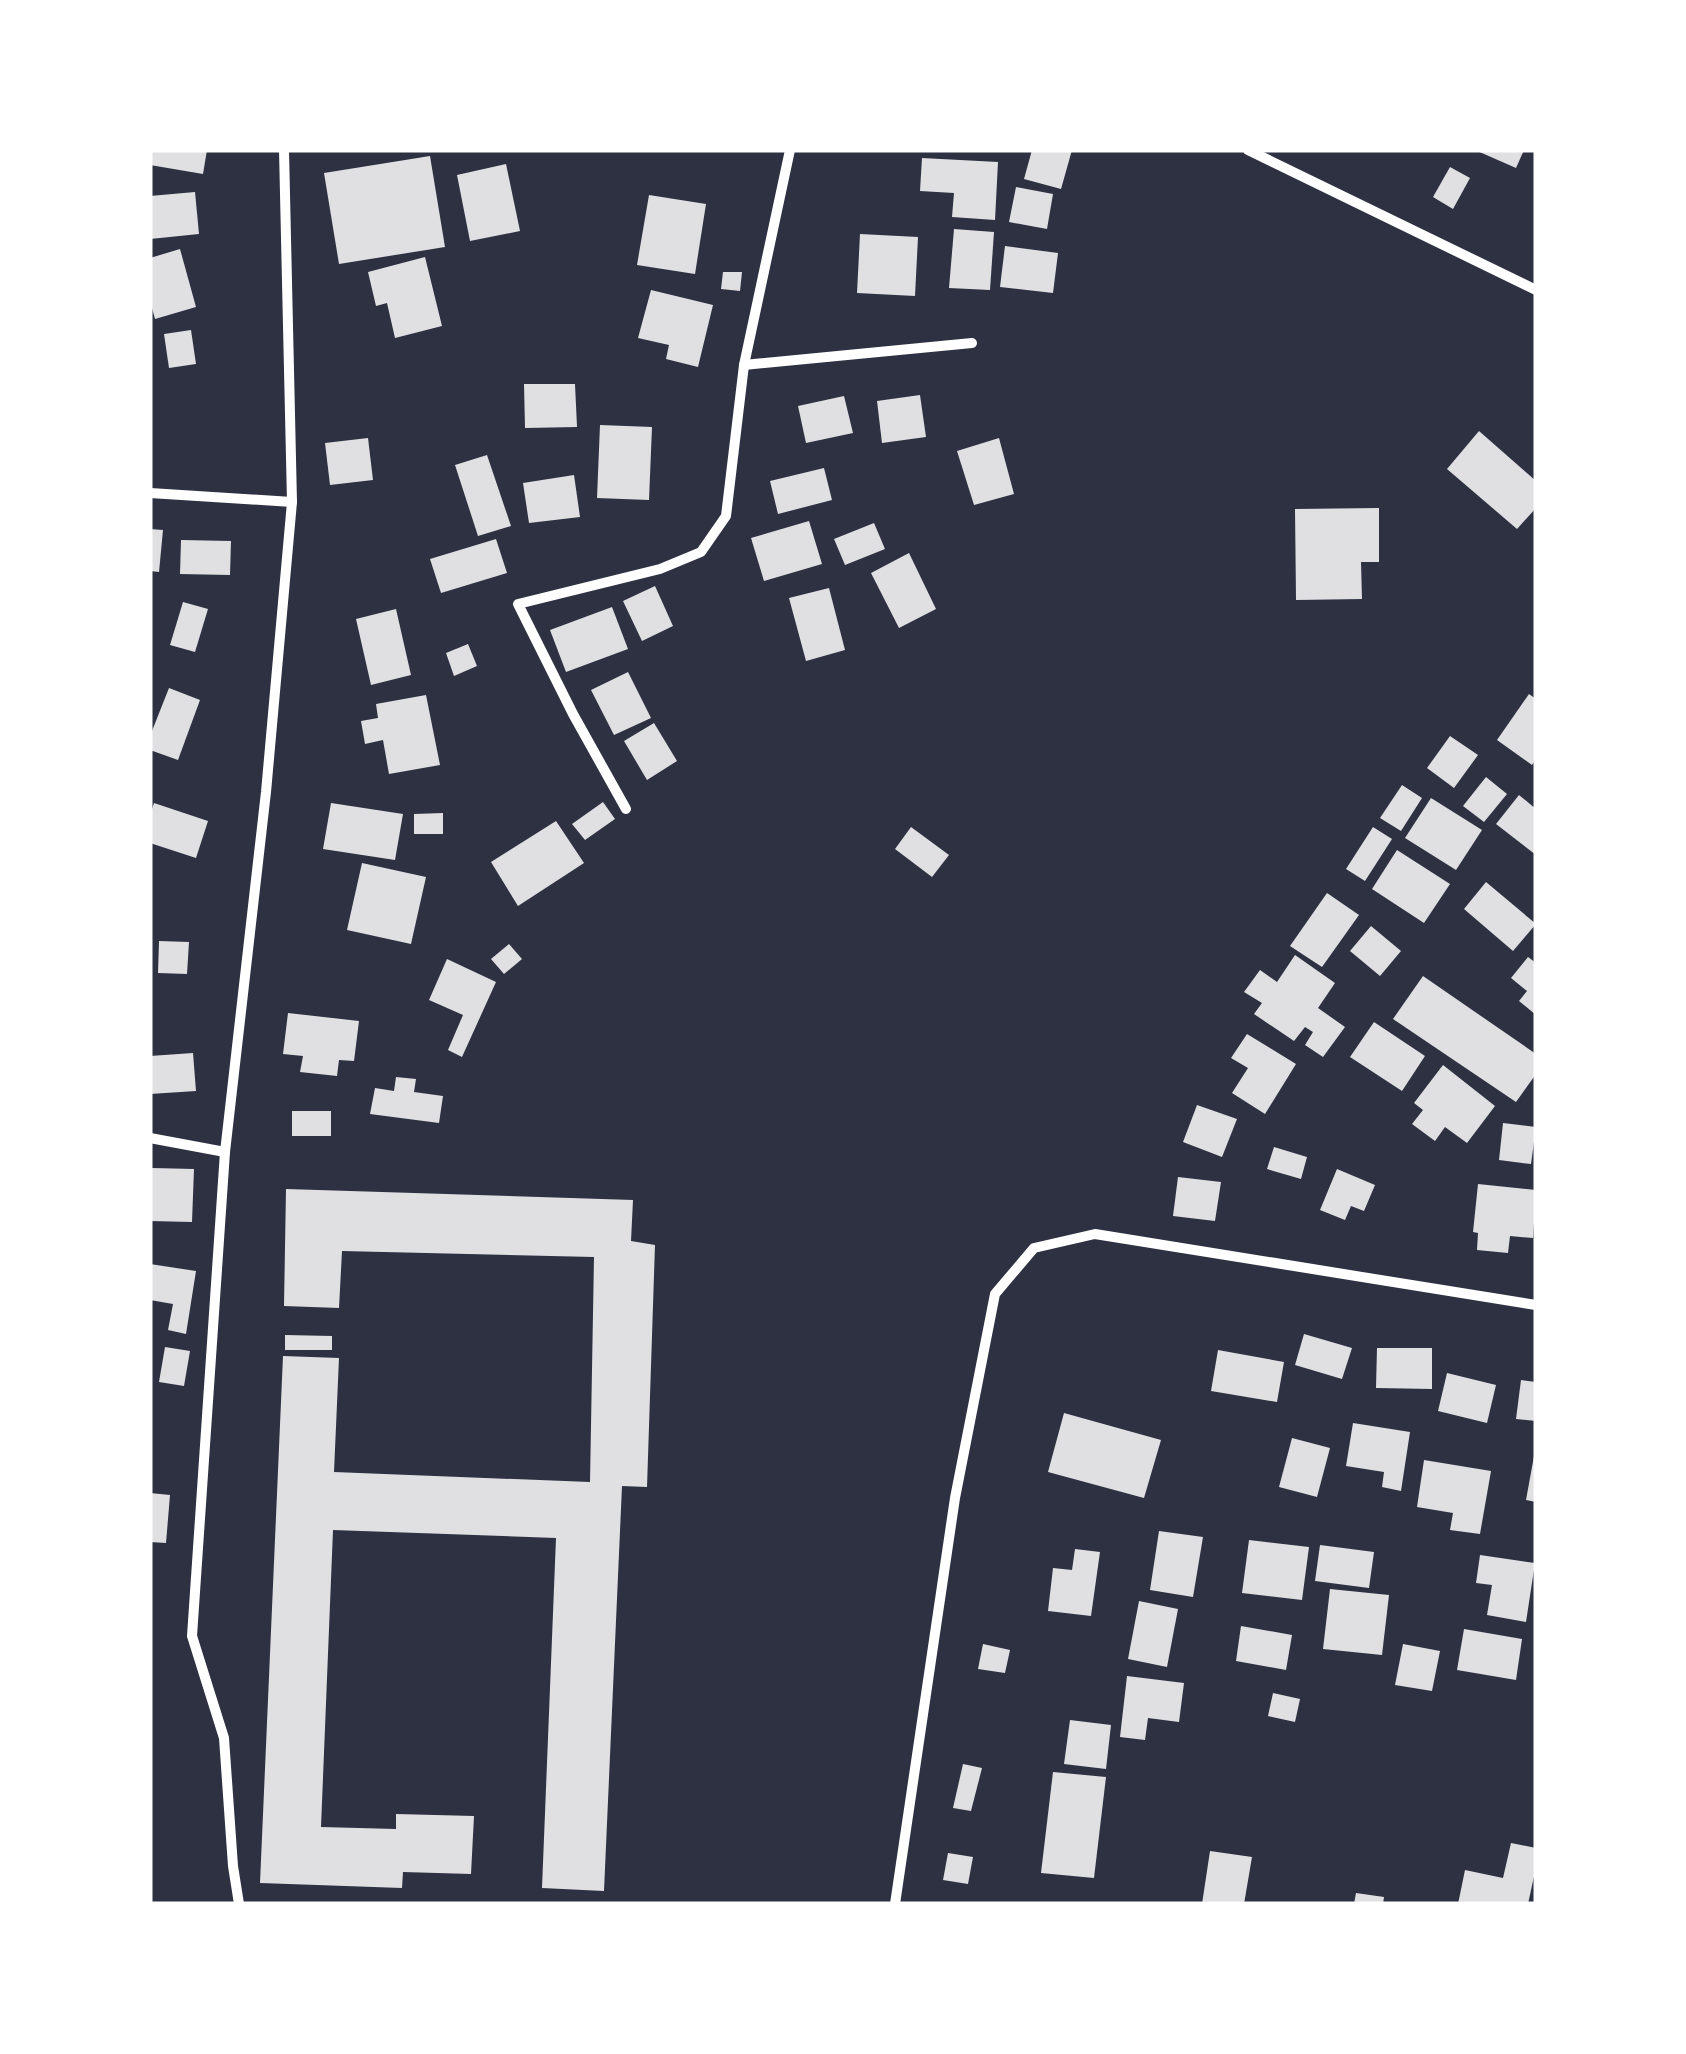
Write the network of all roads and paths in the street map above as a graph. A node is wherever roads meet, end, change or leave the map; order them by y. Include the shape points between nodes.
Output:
1 (284, 150) edge
2 (790, 150) edge
3 (1248, 150) edge
4 (1536, 290) edge
5 (972, 343) dead end
6 (744, 365) junction
7 (150, 493) edge
8 (292, 502) junction
9 (626, 809) dead end
10 (150, 1138) edge
11 (225, 1152) junction
12 (1536, 1305) edge
13 (240, 1904) edge
14 (894, 1904) edge

1 - 8 street
2 - 6 street
3 - 4 street
5 - 6 street
6 - 9 street via 726,516 701,552 660,569 518,604
7 - 8 street
8 - 11 street
10 - 11 street
11 - 13 street via 192,1636 224,1738
12 - 14 street via 1094,1234 1034,1248 995,1294 956,1498

